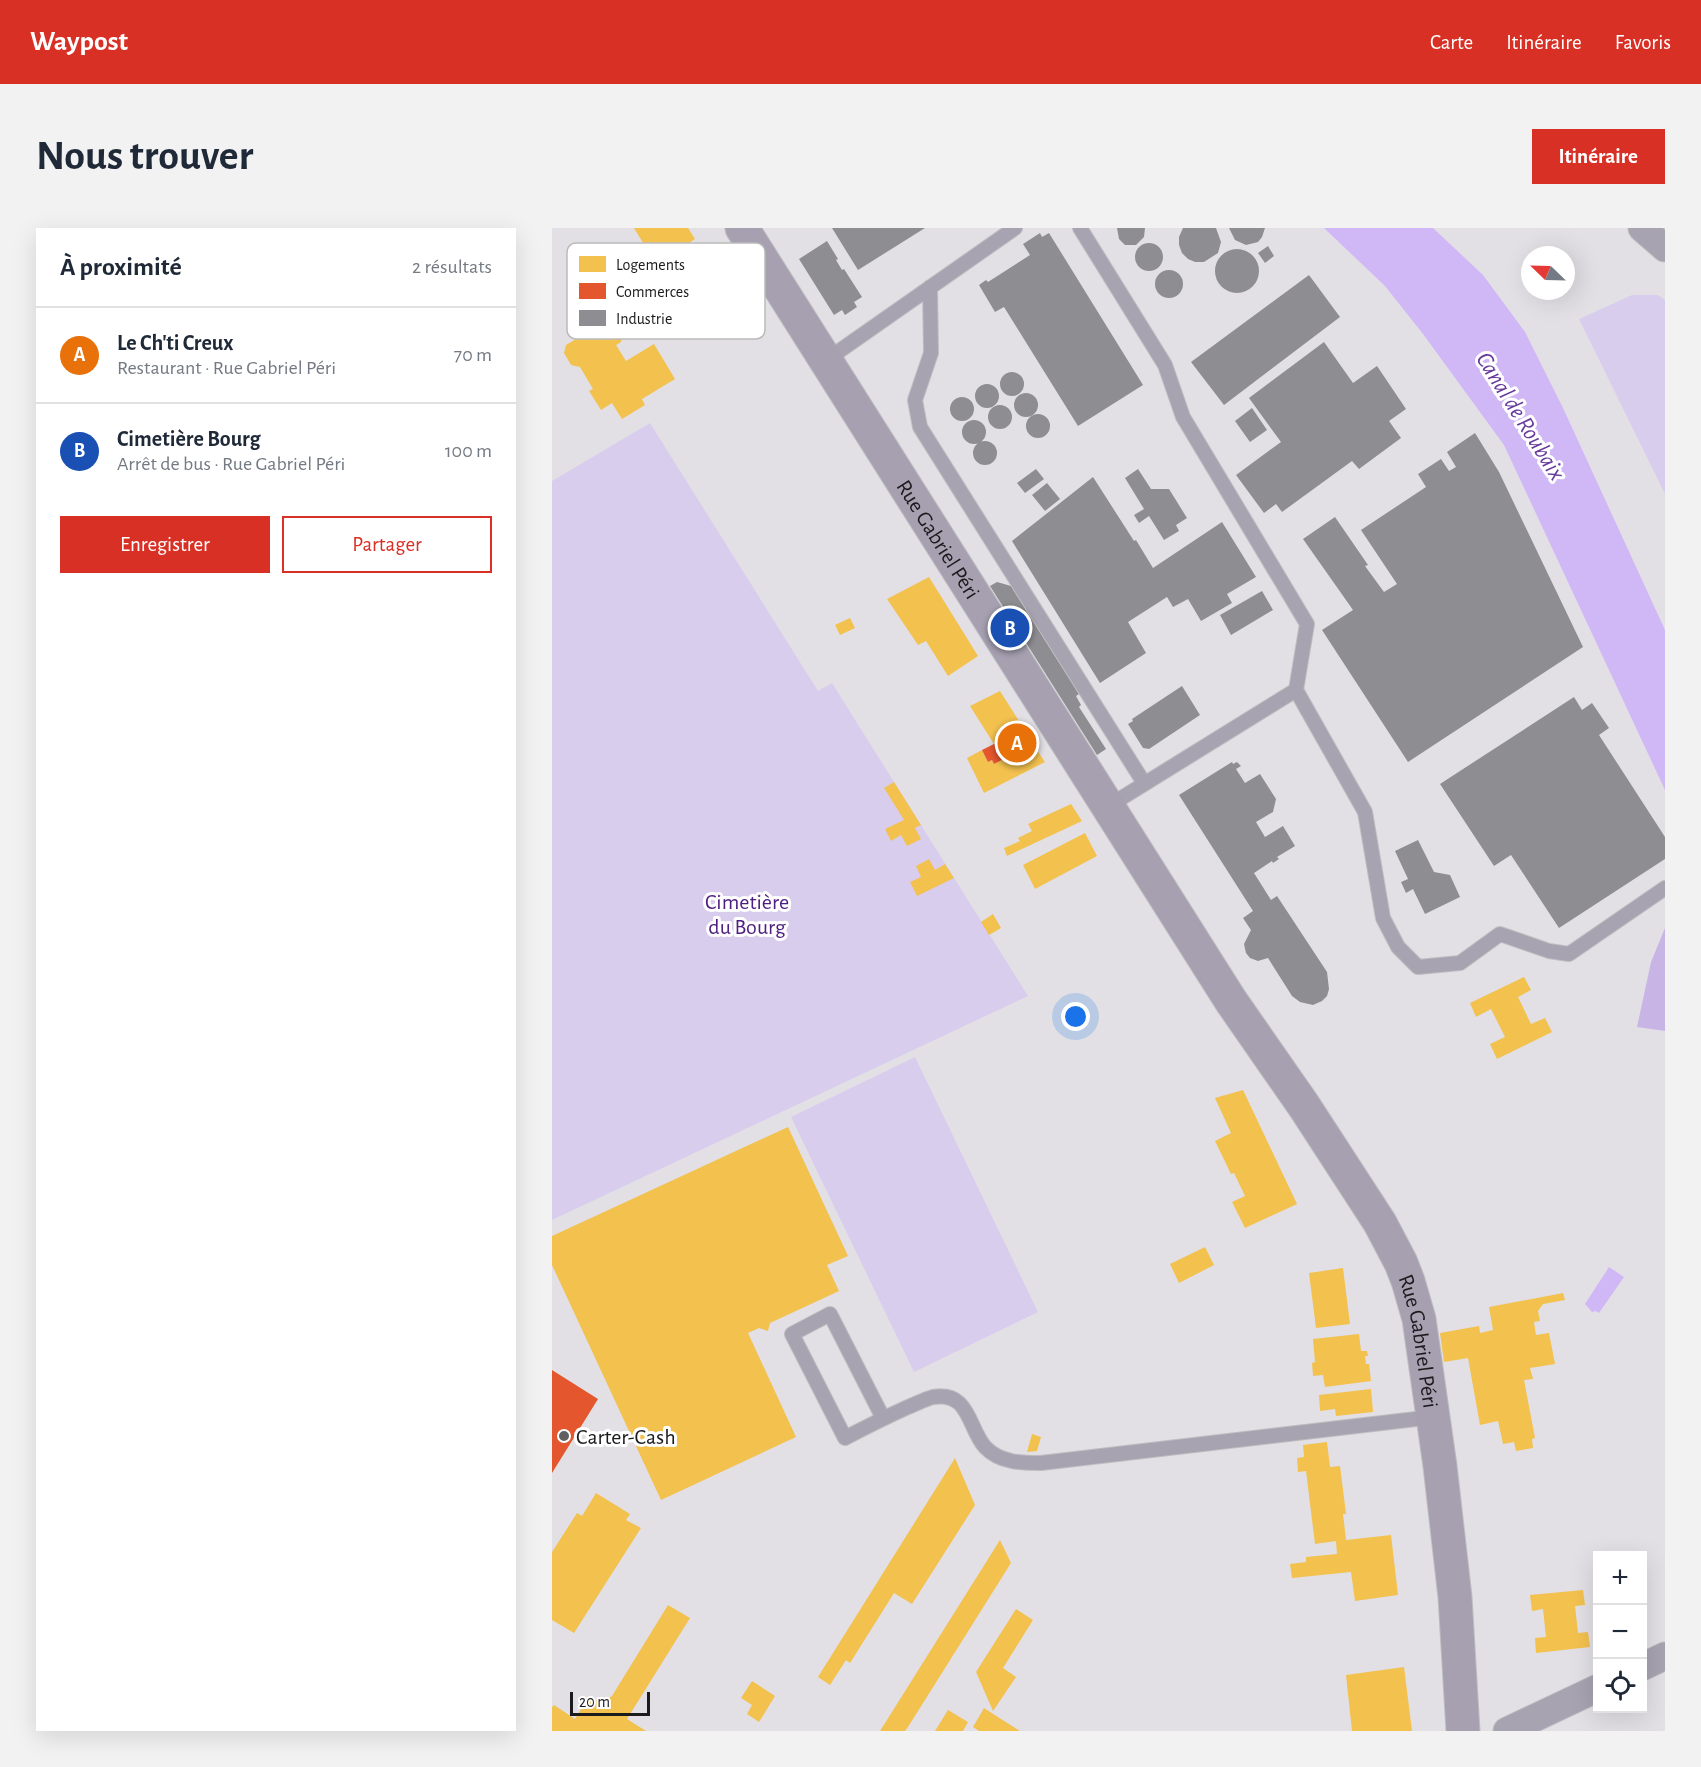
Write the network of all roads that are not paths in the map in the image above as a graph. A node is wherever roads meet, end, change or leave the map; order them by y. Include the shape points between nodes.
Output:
1 (742, 228) edge
2 (1015, 228) edge
3 (1080, 228) edge
4 (1642, 228) edge
5 (751, 243) edge
6 (1665, 248) edge
7 (765, 265) edge
8 (930, 287) junction
9 (825, 361) junction
10 (1296, 690) junction
11 (1144, 783) junction
12 (1107, 807) junction
13 (1665, 888) edge
14 (884, 1418) junction
15 (1424, 1418) junction
16 (1665, 1656) edge
17 (1647, 1665) edge
18 (1593, 1690) edge
19 (1462, 1731) edge
20 (1507, 1731) edge

1 - 5 main road, Rue Gabriel Péri
2 - 8 lane
3 - 10 lane via 1165,365 1183,417 1307,624
4 - 6 street
7 - 9 main road, Rue Gabriel Péri
8 - 9 lane
8 - 11 lane via 931,353 915,400 920,428
9 - 12 main road, Rue Gabriel Péri
10 - 11 lane
10 - 13 lane via 1365,812 1383,918 1398,947 1418,967 1460,963 1500,934 1569,954
11 - 12 lane
12 - 15 main road, Rue Gabriel Péri via 1231,1001 1264,1068 1382,1264 1398,1311
14 - 14 lane via 830,1314 792,1334 845,1438
14 - 15 lane via 933,1397 950,1398 964,1407 986,1448 1004,1459 1028,1463
15 - 19 main road, Rue Gabriel Péri via 1441,1615
16 - 17 street
18 - 20 street

